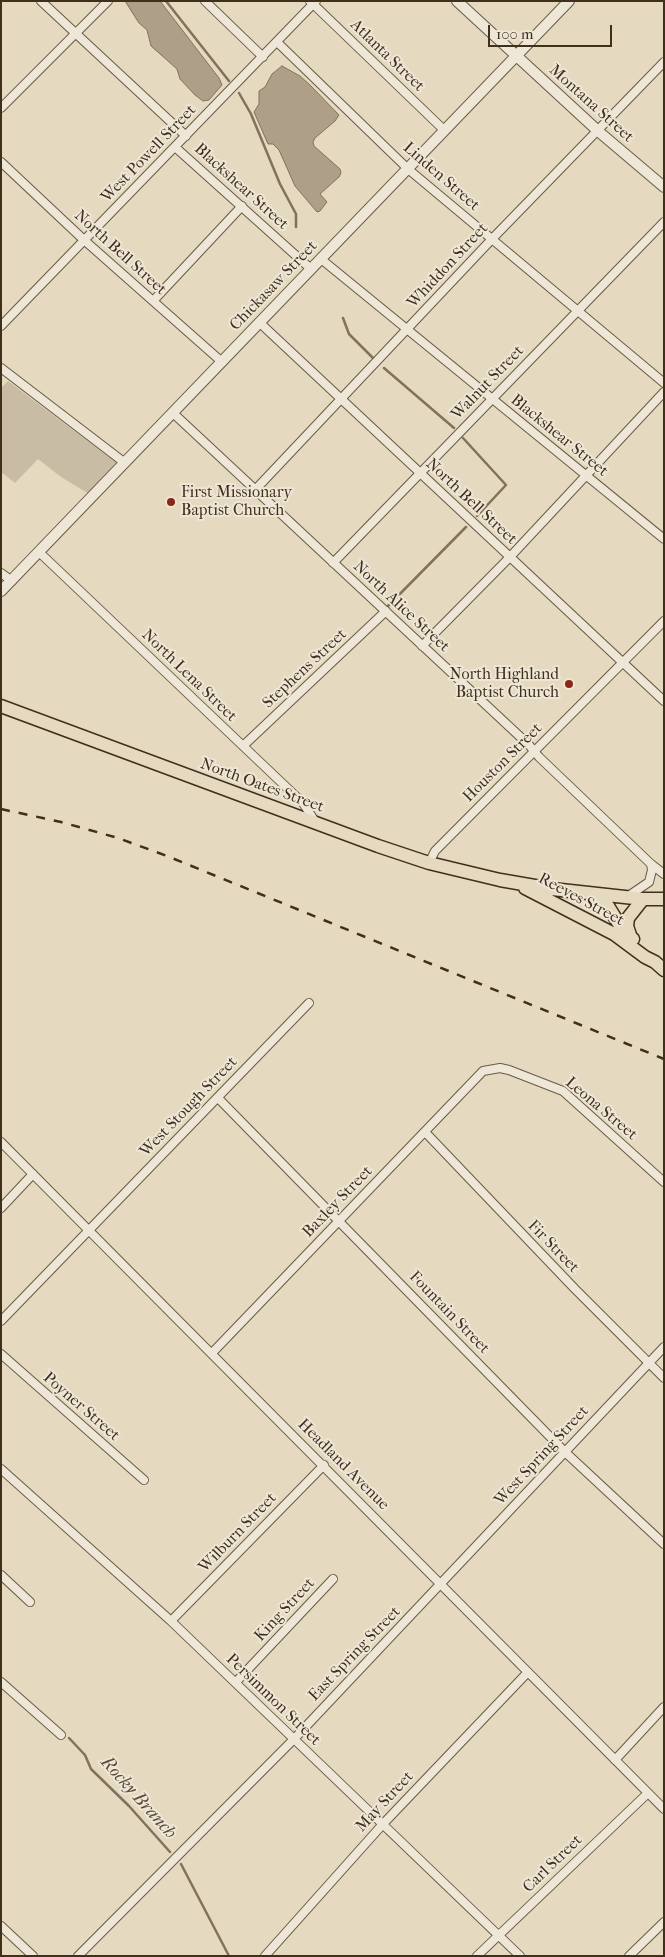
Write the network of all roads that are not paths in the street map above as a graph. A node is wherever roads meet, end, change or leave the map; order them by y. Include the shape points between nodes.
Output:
1 (41, 1) edge
2 (108, 1) edge
3 (205, 1) edge
4 (457, 1) edge
5 (569, 1) edge
6 (313, 2) edge
7 (75, 34) junction
8 (277, 42) junction
9 (516, 56) junction
10 (263, 57) junction
11 (664, 62) edge
12 (1, 108) edge
13 (444, 130) junction
14 (598, 131) junction
15 (186, 136) junction
16 (175, 147) junction
17 (1, 162) edge
18 (408, 169) junction
19 (664, 187) edge
20 (242, 206) junction
21 (664, 222) edge
22 (492, 239) junction
23 (84, 240) junction
24 (321, 259) junction
25 (311, 269) junction
26 (153, 301) junction
27 (577, 310) junction
28 (260, 323) junction
29 (1, 326) edge
30 (407, 330) junction
31 (222, 362) junction
32 (1, 368) edge
33 (664, 383) edge
34 (664, 392) edge
35 (492, 399) junction
36 (342, 400) junction
37 (173, 413) junction
38 (125, 462) junction
39 (420, 473) junction
40 (585, 475) junction
41 (255, 490) junction
42 (664, 539) edge
43 (39, 552) junction
44 (510, 558) junction
45 (333, 563) junction
46 (1, 573) edge
47 (12, 581) junction
48 (1, 591) edge
49 (386, 611) junction
50 (664, 621) edge
51 (422, 646) junction
52 (622, 663) junction
53 (664, 701) edge
54 (1, 706) edge
55 (243, 746) junction
56 (534, 751) junction
57 (316, 823) junction
58 (429, 863) junction
59 (651, 864) junction
60 (664, 874) edge
61 (516, 883) junction
62 (616, 899) junction
63 (643, 899) junction
64 (664, 899) edge
65 (614, 934) junction
66 (631, 938) junction
67 (660, 966) edge
68 (309, 1003) dead end
69 (483, 1071) joint
70 (218, 1098) junction
71 (425, 1132) junction
72 (1, 1142) edge
73 (33, 1174) junction
74 (664, 1182) edge
75 (1, 1208) edge
76 (339, 1220) junction
77 (90, 1230) junction
78 (1, 1321) edge
79 (664, 1347) edge
80 (212, 1353) junction
81 (1, 1354) edge
82 (648, 1364) junction
83 (664, 1378) edge
84 (565, 1452) junction
85 (324, 1465) junction
86 (1, 1470) edge
87 (144, 1480) dead end
88 (664, 1544) edge
89 (1, 1575) edge
90 (333, 1578) dead end
91 (441, 1583) junction
92 (30, 1602) dead end
93 (171, 1621) junction
94 (528, 1672) junction
95 (1, 1682) edge
96 (236, 1682) junction
97 (664, 1707) edge
98 (62, 1735) dead end
99 (294, 1738) junction
100 (615, 1760) junction
101 (648, 1793) junction
102 (664, 1809) edge
103 (383, 1824) junction
104 (664, 1922) edge
105 (1, 1926) edge
106 (498, 1935) junction
107 (33, 1956) edge
108 (78, 1956) edge
109 (265, 1956) edge
110 (477, 1956) edge
111 (520, 1956) edge
112 (629, 1956) edge

1 - 7 street, Blackshear Street
2 - 7 street
3 - 10 street
4 - 9 street, Montana Street
5 - 9 street, Chickasaw Street
6 - 8 street, West Powell Street
6 - 13 street, Atlanta Street
7 - 12 street
7 - 15 street, Blackshear Street
8 - 10 street, West Powell Street
8 - 18 street, Linden Street
9 - 13 street, Chickasaw Street
9 - 14 street, Montana Street
10 - 15 street, West Powell Street
11 - 14 street, Whiddon Street
13 - 18 street, Chickasaw Street
14 - 19 street, Montana Street
14 - 22 street, Whiddon Street
15 - 16 street, West Powell Street
16 - 20 street, Blackshear Street
16 - 23 street, West Powell Street
17 - 23 street, North Bell Street
18 - 22 street, Linden Street
18 - 24 street, Chickasaw Street
20 - 25 street, Blackshear Street
20 - 26 street
21 - 27 street, Walnut Street
22 - 27 street, Linden Street
22 - 30 street, Whiddon Street
23 - 26 street, North Bell Street
23 - 29 street, West Powell Street
24 - 25 street, Chickasaw Street
24 - 30 street, Blackshear Street
25 - 28 street, Chickasaw Street
26 - 31 street, North Bell Street
27 - 33 street, Linden Street
27 - 35 street, Walnut Street
28 - 31 street, Chickasaw Street
28 - 36 street, North Bell Street
30 - 35 street, Blackshear Street
30 - 36 street, Whiddon Street
31 - 37 street, Chickasaw Street
32 - 38 street
34 - 40 street
35 - 39 street, Walnut Street
35 - 40 street, Blackshear Street
36 - 39 street, North Bell Street
36 - 41 street, Whiddon Street
37 - 38 street, Chickasaw Street
37 - 41 street, North Alice Street
38 - 43 street, Chickasaw Street
39 - 44 street, North Bell Street
39 - 45 street, Walnut Street
40 - 42 street, Blackshear Street
40 - 44 street
41 - 45 street, North Alice Street
43 - 47 street, Chickasaw Street
43 - 55 street, North Lena Street
44 - 51 street
44 - 52 street, North Bell Street
45 - 49 street, North Alice Street
46 - 47 street
47 - 48 street, Chickasaw Street
49 - 51 street, North Alice Street
49 - 55 street, Stephens Street
50 - 52 street, Houston Street
51 - 56 street, North Alice Street
52 - 53 street, North Bell Street
52 - 56 street, Houston Street
54 - 57 main road, North Oates Street
55 - 57 street, North Lena Street via 303,803
56 - 58 street, Houston Street via 435,851
56 - 59 street, North Alice Street
57 - 58 main road, North Oates Street
58 - 61 main road, North Oates Street
59 - 60 street, North Alice Street
59 - 62 street via 649,882
61 - 62 main road
61 - 65 main road, Reeves Street
62 - 63 main road
62 - 65 main road via 603,912
62 - 66 main road, Reeves Street via 624,932
63 - 64 main road
63 - 66 main road via 628,918
65 - 67 main road, Reeves Street
66 - 67 main road, Reeves Street via 650,952
68 - 70 street, West Stough Street
69 - 71 street, Baxley Street
69 - 74 street, Leona Street via 510,1070 563,1091
70 - 76 street, Fountain Street
70 - 77 street, West Stough Street
71 - 76 street, Baxley Street
71 - 82 street, Fir Street
72 - 73 street, Headland Avenue
73 - 75 street
73 - 77 street, Headland Avenue
76 - 80 street, Baxley Street
76 - 84 street, Fountain Street
77 - 78 street, West Stough Street
77 - 80 street, Headland Avenue
79 - 82 street, West Spring Street
80 - 85 street, Headland Avenue
81 - 87 street, Poyner Street
82 - 83 street, Fir Street
82 - 84 street, West Spring Street
84 - 88 street, Fountain Street
84 - 91 street, West Spring Street
85 - 91 street, Headland Avenue
85 - 93 street, Wilburn Street
86 - 93 street, Persimmon Street
89 - 92 street
90 - 96 street, King Street
91 - 94 street, Headland Avenue
91 - 99 street, East Spring Street
93 - 96 street, Persimmon Street
94 - 100 street, Headland Avenue
94 - 103 street, May Street
95 - 98 street
96 - 99 street, Persimmon Street
97 - 100 street
99 - 103 street, Persimmon Street
99 - 108 street, East Spring Street
100 - 101 street, Headland Avenue
101 - 102 street, Headland Avenue
101 - 106 street, Carl Street
103 - 106 street, Persimmon Street
103 - 109 street, May Street
104 - 112 street
105 - 107 street
106 - 110 street, Carl Street
106 - 111 street, Persimmon Street

